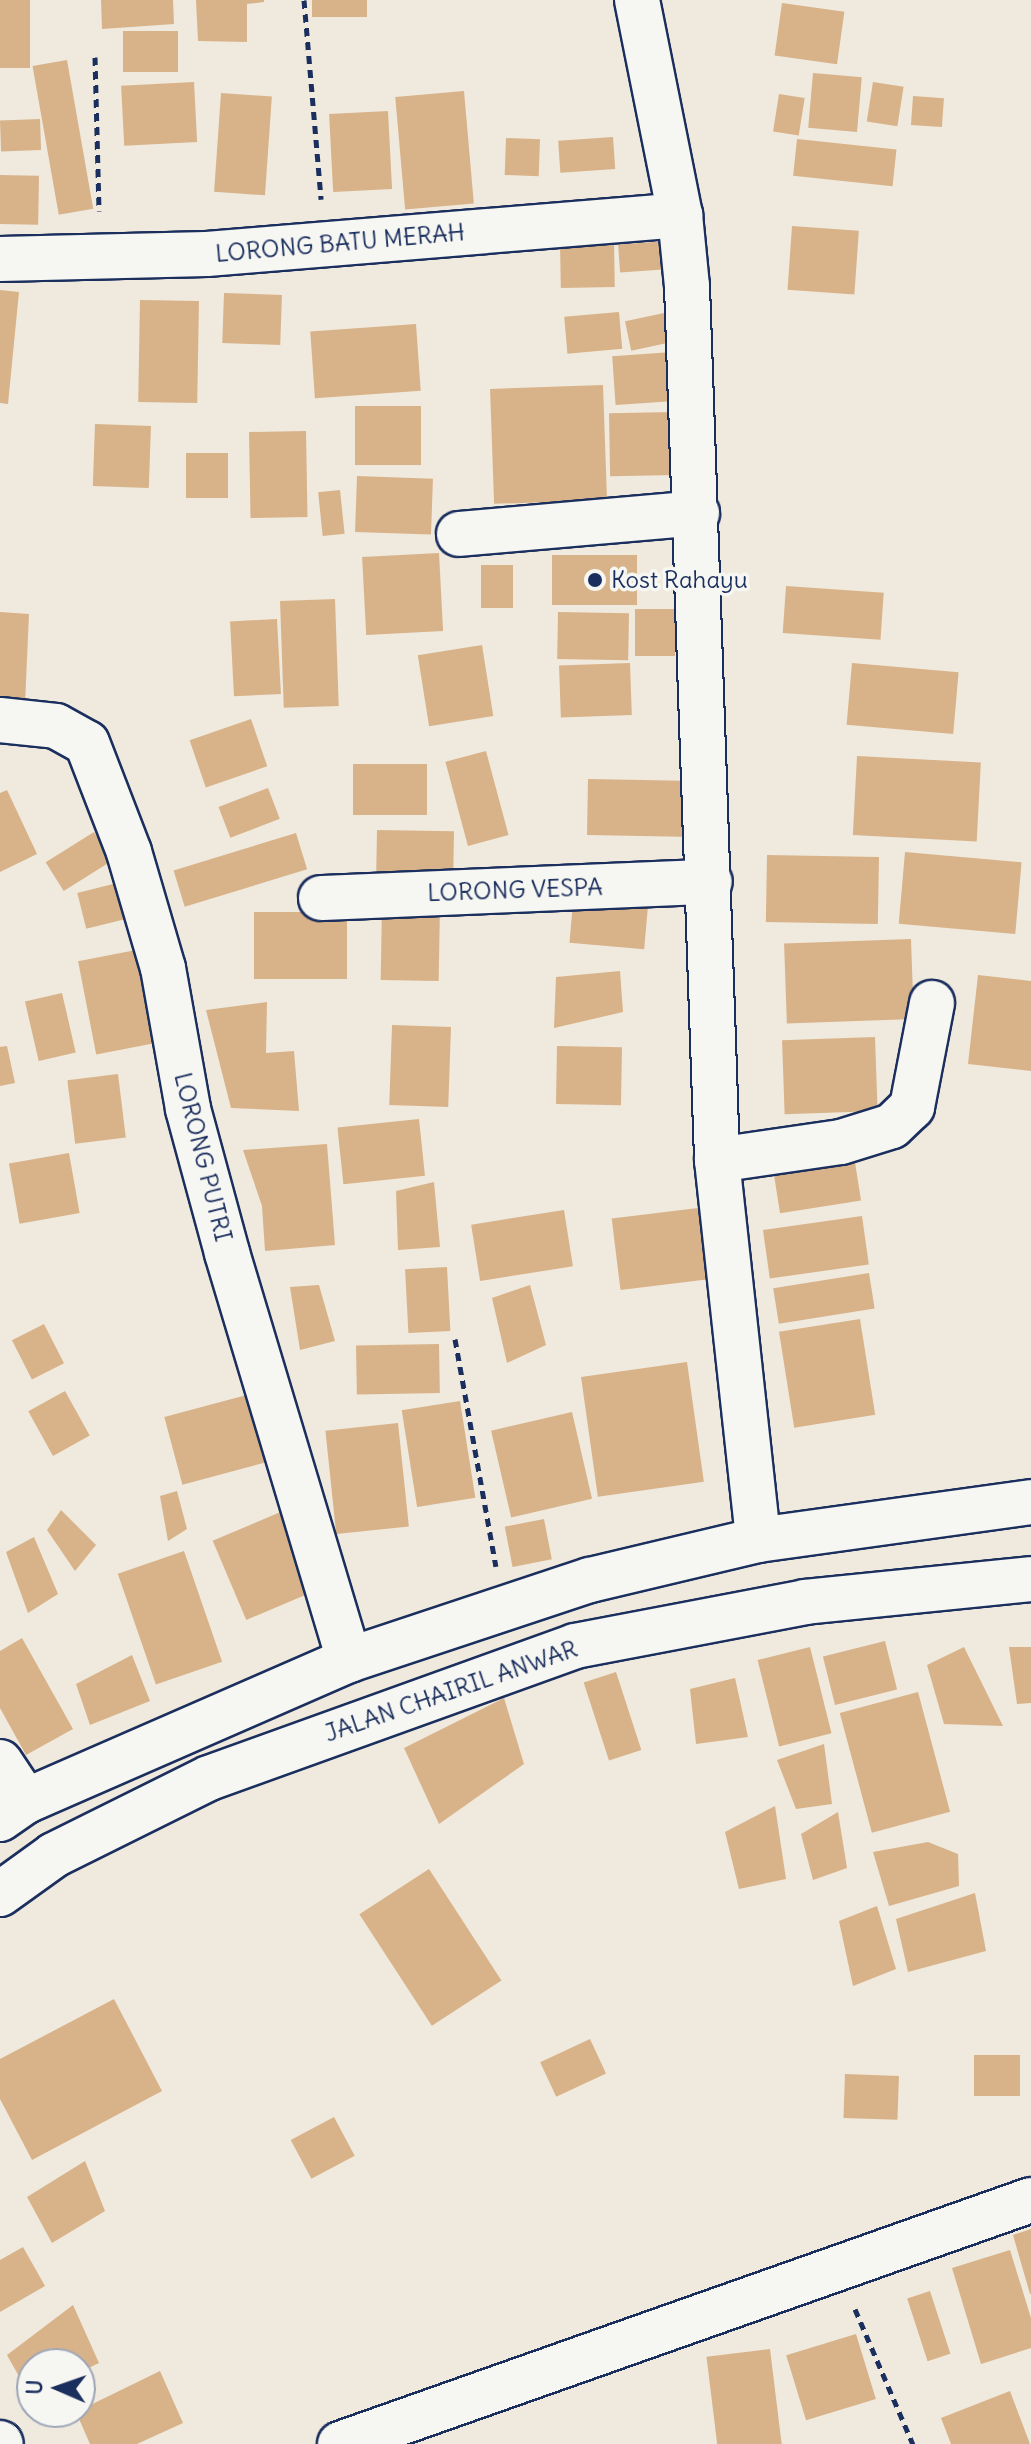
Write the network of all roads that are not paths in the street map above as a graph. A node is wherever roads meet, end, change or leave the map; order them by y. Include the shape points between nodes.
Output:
1 (637, 0) edge
2 (680, 215) junction
3 (0, 259) edge
4 (697, 513) junction
5 (459, 534) dead end
6 (0, 720) edge
7 (710, 882) junction
8 (321, 898) dead end
9 (932, 1003) dead end
10 (717, 1160) junction
11 (1031, 1502) edge
12 (758, 1540) junction
13 (1031, 1579) edge
14 (349, 1660) junction
15 (0, 1762) edge
16 (13, 1810) edge
17 (0, 1894) edge
18 (1031, 2200) edge
19 (340, 2444) edge

1 - 2 street
2 - 3 street, LORONG BATU MERAH via 100,260
2 - 4 street
4 - 5 street
4 - 7 street
6 - 14 street, LORONG PUTRI via 56,726 87,743 129,852 163,968 188,1109
7 - 8 street, LORONG VESPA
7 - 10 street
9 - 10 street via 912,1107 892,1126 841,1142
10 - 12 street
11 - 12 street
12 - 14 street via 590,1580
13 - 17 street, JALAN CHAIRIL ANWAR via 805,1602 575,1646 209,1778 54,1855
14 - 16 street
15 - 16 street
18 - 19 street

